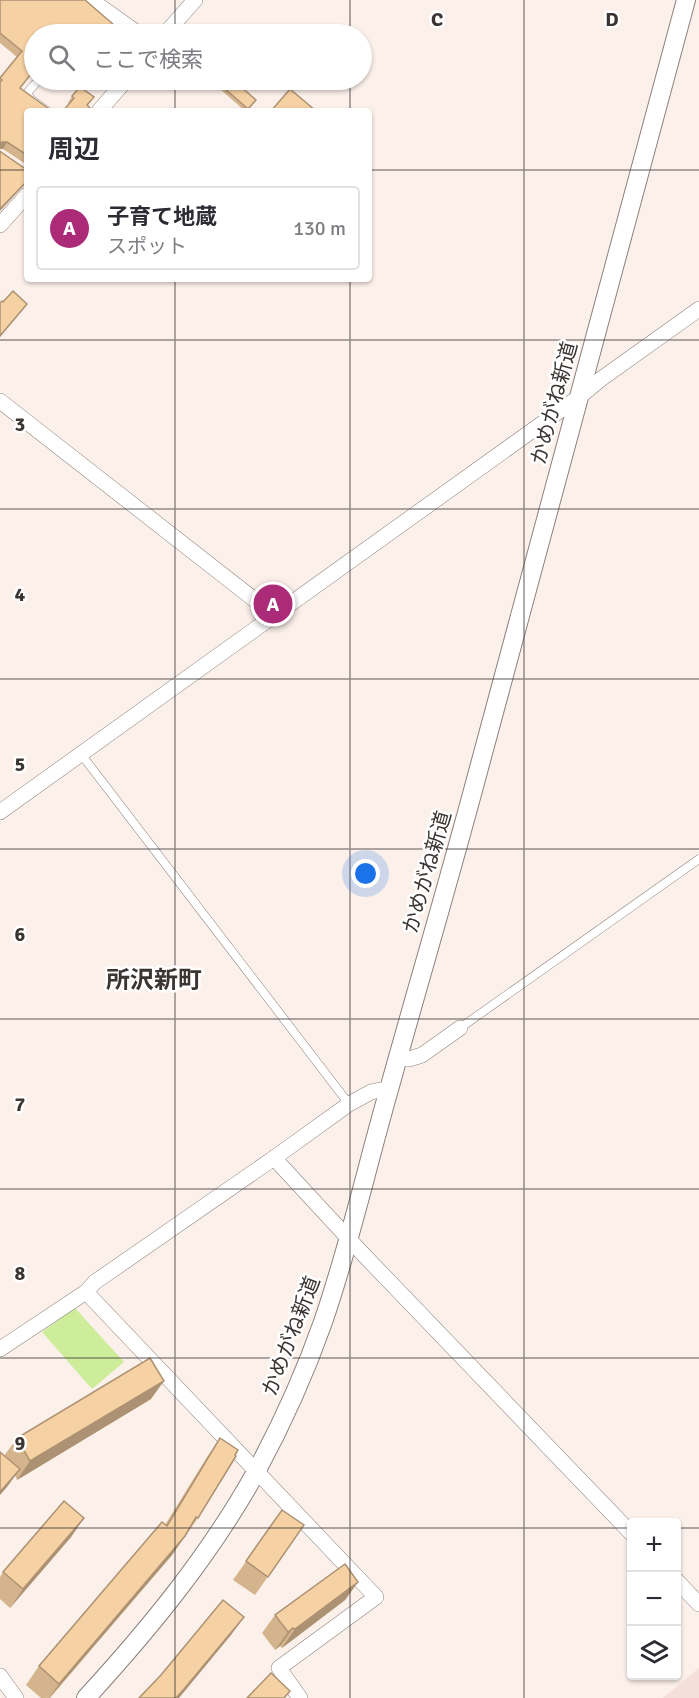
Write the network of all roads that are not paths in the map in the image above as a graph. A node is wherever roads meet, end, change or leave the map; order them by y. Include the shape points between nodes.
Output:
1 (91, 0) edge
2 (195, 0) edge
3 (686, 0) edge
4 (125, 24) edge
5 (174, 24) edge
6 (30, 90) edge
7 (117, 90) edge
8 (43, 108) edge
9 (102, 108) edge
10 (24, 198) edge
11 (0, 225) edge
12 (699, 309) edge
13 (579, 397) junction
14 (0, 401) edge
15 (274, 615) junction
16 (81, 754) junction
17 (0, 812) edge
18 (699, 859) edge
19 (460, 1028) joint
20 (398, 1057) junction
21 (388, 1091) junction
22 (349, 1104) junction
23 (274, 1158) junction
24 (349, 1239) junction
25 (86, 1292) junction
26 (0, 1349) edge
27 (256, 1471) junction
28 (627, 1529) edge
29 (681, 1585) edge
30 (699, 1604) edge
31 (0, 1676) edge
32 (16, 1698) edge
33 (86, 1698) edge
34 (300, 1698) edge

1 - 4 street
2 - 5 street
3 - 13 street, かめがね新道
6 - 8 lane via 27,93 31,99
7 - 9 street
10 - 11 street
12 - 13 street
13 - 15 street
13 - 20 street, かめがね新道
14 - 15 street
15 - 16 street
16 - 17 street
16 - 22 lane
18 - 19 lane
19 - 20 street via 422,1055
20 - 21 street, かめがね新道
21 - 22 street via 371,1092
21 - 24 street, かめがね新道
22 - 23 street
23 - 24 street
23 - 25 street
24 - 27 street, かめがね新道 via 312,1352
24 - 28 street
25 - 26 street
25 - 27 street
27 - 33 street, かめがね新道 via 191,1572 146,1631
27 - 34 street via 376,1597 279,1668
29 - 30 street
31 - 32 street

